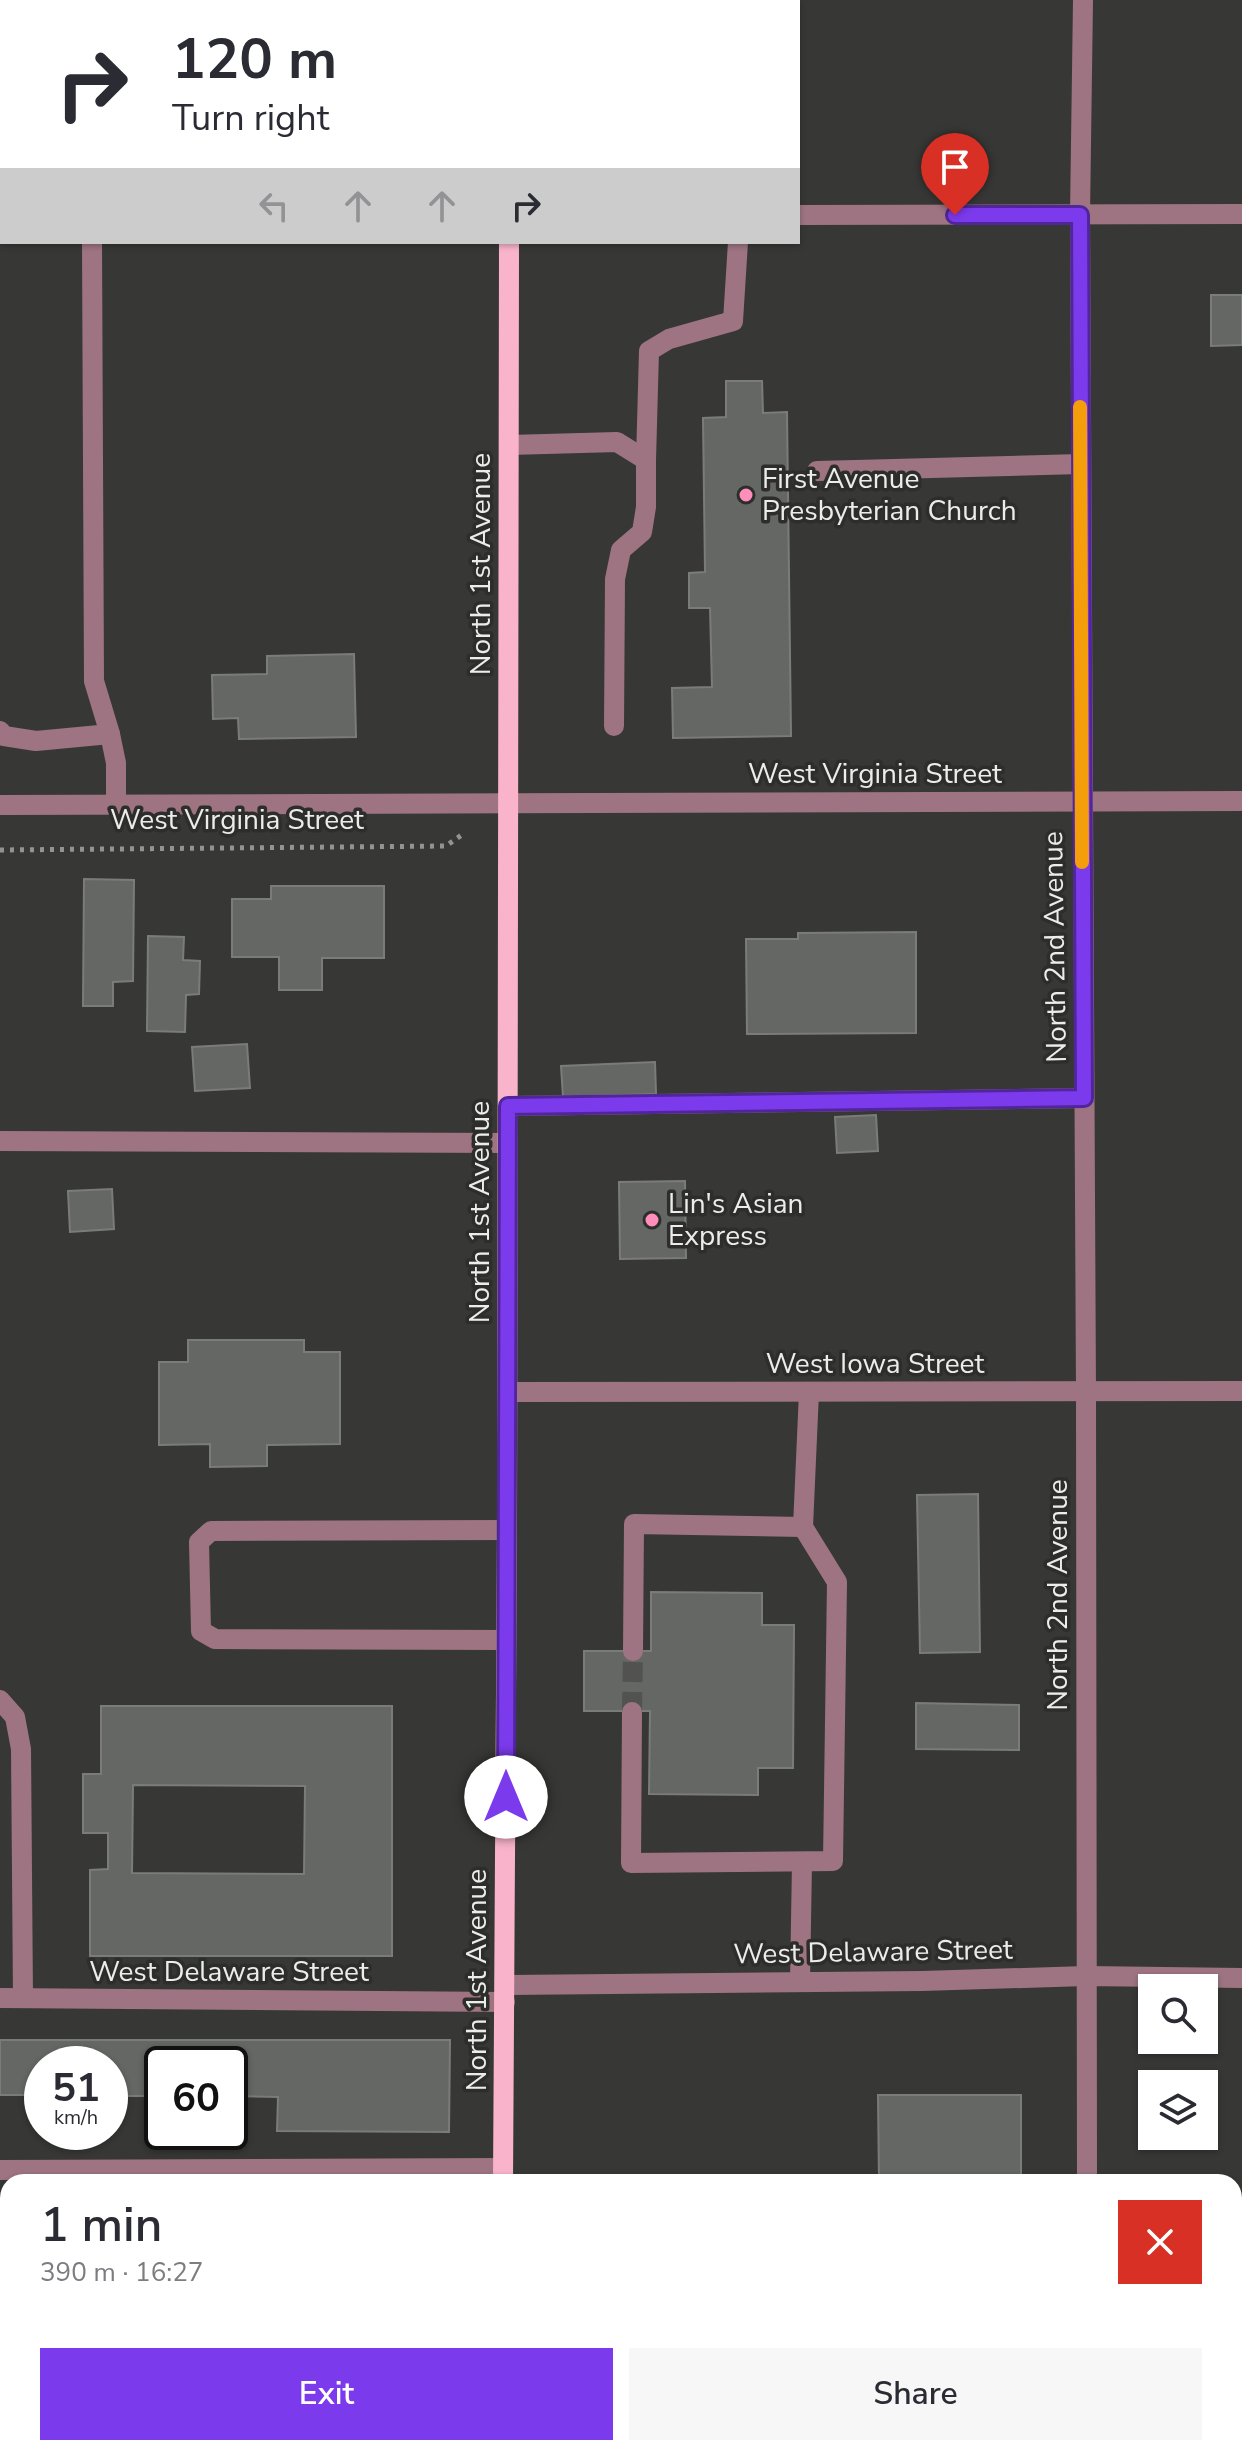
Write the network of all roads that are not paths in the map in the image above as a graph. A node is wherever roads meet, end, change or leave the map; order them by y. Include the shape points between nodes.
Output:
1 (1083, 0) edge
2 (1242, 214) edge
3 (800, 215) edge
4 (1080, 215) junction
5 (92, 244) edge
6 (509, 244) edge
7 (738, 244) edge
8 (509, 445) junction
9 (646, 460) junction
10 (1081, 464) junction
11 (817, 471) dead end
12 (614, 726) dead end
13 (0, 731) edge
14 (110, 734) junction
15 (1081, 801) junction
16 (1242, 801) edge
17 (116, 804) junction
18 (509, 804) junction
19 (0, 805) edge
20 (1084, 1098) junction
21 (508, 1106) junction
22 (0, 1141) edge
23 (508, 1143) junction
24 (1242, 1391) edge
25 (507, 1392) junction
26 (809, 1392) junction
27 (1086, 1392) junction
28 (803, 1527) junction
29 (507, 1530) junction
30 (506, 1640) junction
31 (633, 1651) tunnel mouth
32 (0, 1700) edge
33 (632, 1712) tunnel mouth
34 (802, 1862) junction
35 (1086, 1976) junction
36 (1242, 1978) edge
37 (800, 1982) junction
38 (505, 1993) junction
39 (0, 1998) edge
40 (23, 1998) junction
41 (0, 2170) edge
42 (402, 2174) edge
43 (503, 2174) edge
44 (1087, 2174) edge

1 - 4 street, North 2nd Avenue
2 - 4 street
3 - 4 street
4 - 10 street, North 2nd Avenue
5 - 14 street via 94,681
6 - 8 main road, North 1st Avenue
7 - 9 street via 733,321 669,339 649,351
8 - 9 street via 617,442
8 - 18 main road, North 1st Avenue
9 - 12 street via 642,532 621,550 615,579
10 - 11 street
10 - 15 street, North 2nd Avenue
13 - 14 street via 36,741
14 - 17 street
15 - 16 street, West Virginia Street
15 - 18 street, West Virginia Street
15 - 20 street, North 2nd Avenue
17 - 18 street, West Virginia Street
17 - 19 street, West Virginia Street
18 - 21 main road, North 1st Avenue
20 - 21 street
20 - 27 street, North 2nd Avenue
21 - 23 main road, North 1st Avenue
22 - 23 street
23 - 25 main road, North 1st Avenue
24 - 27 street, West Iowa Street
25 - 26 street, West Iowa Street
25 - 29 main road, North 1st Avenue
26 - 27 street, West Iowa Street
26 - 28 street
27 - 35 street, North 2nd Avenue
28 - 31 street via 634,1524
28 - 34 street via 837,1582 833,1861
29 - 30 main road, North 1st Avenue
29 - 30 street via 211,1531 199,1542 201,1631 215,1639
30 - 38 main road, North 1st Avenue
32 - 40 street via 15,1717 21,1749
33 - 34 street via 631,1863
34 - 37 street
35 - 36 street, West Delaware Street
35 - 37 street, West Delaware Street
35 - 44 street, North 2nd Avenue
37 - 38 street, West Delaware Street
38 - 40 street, West Delaware Street
38 - 43 main road, North 1st Avenue
39 - 40 street, West Delaware Street
41 - 42 street

